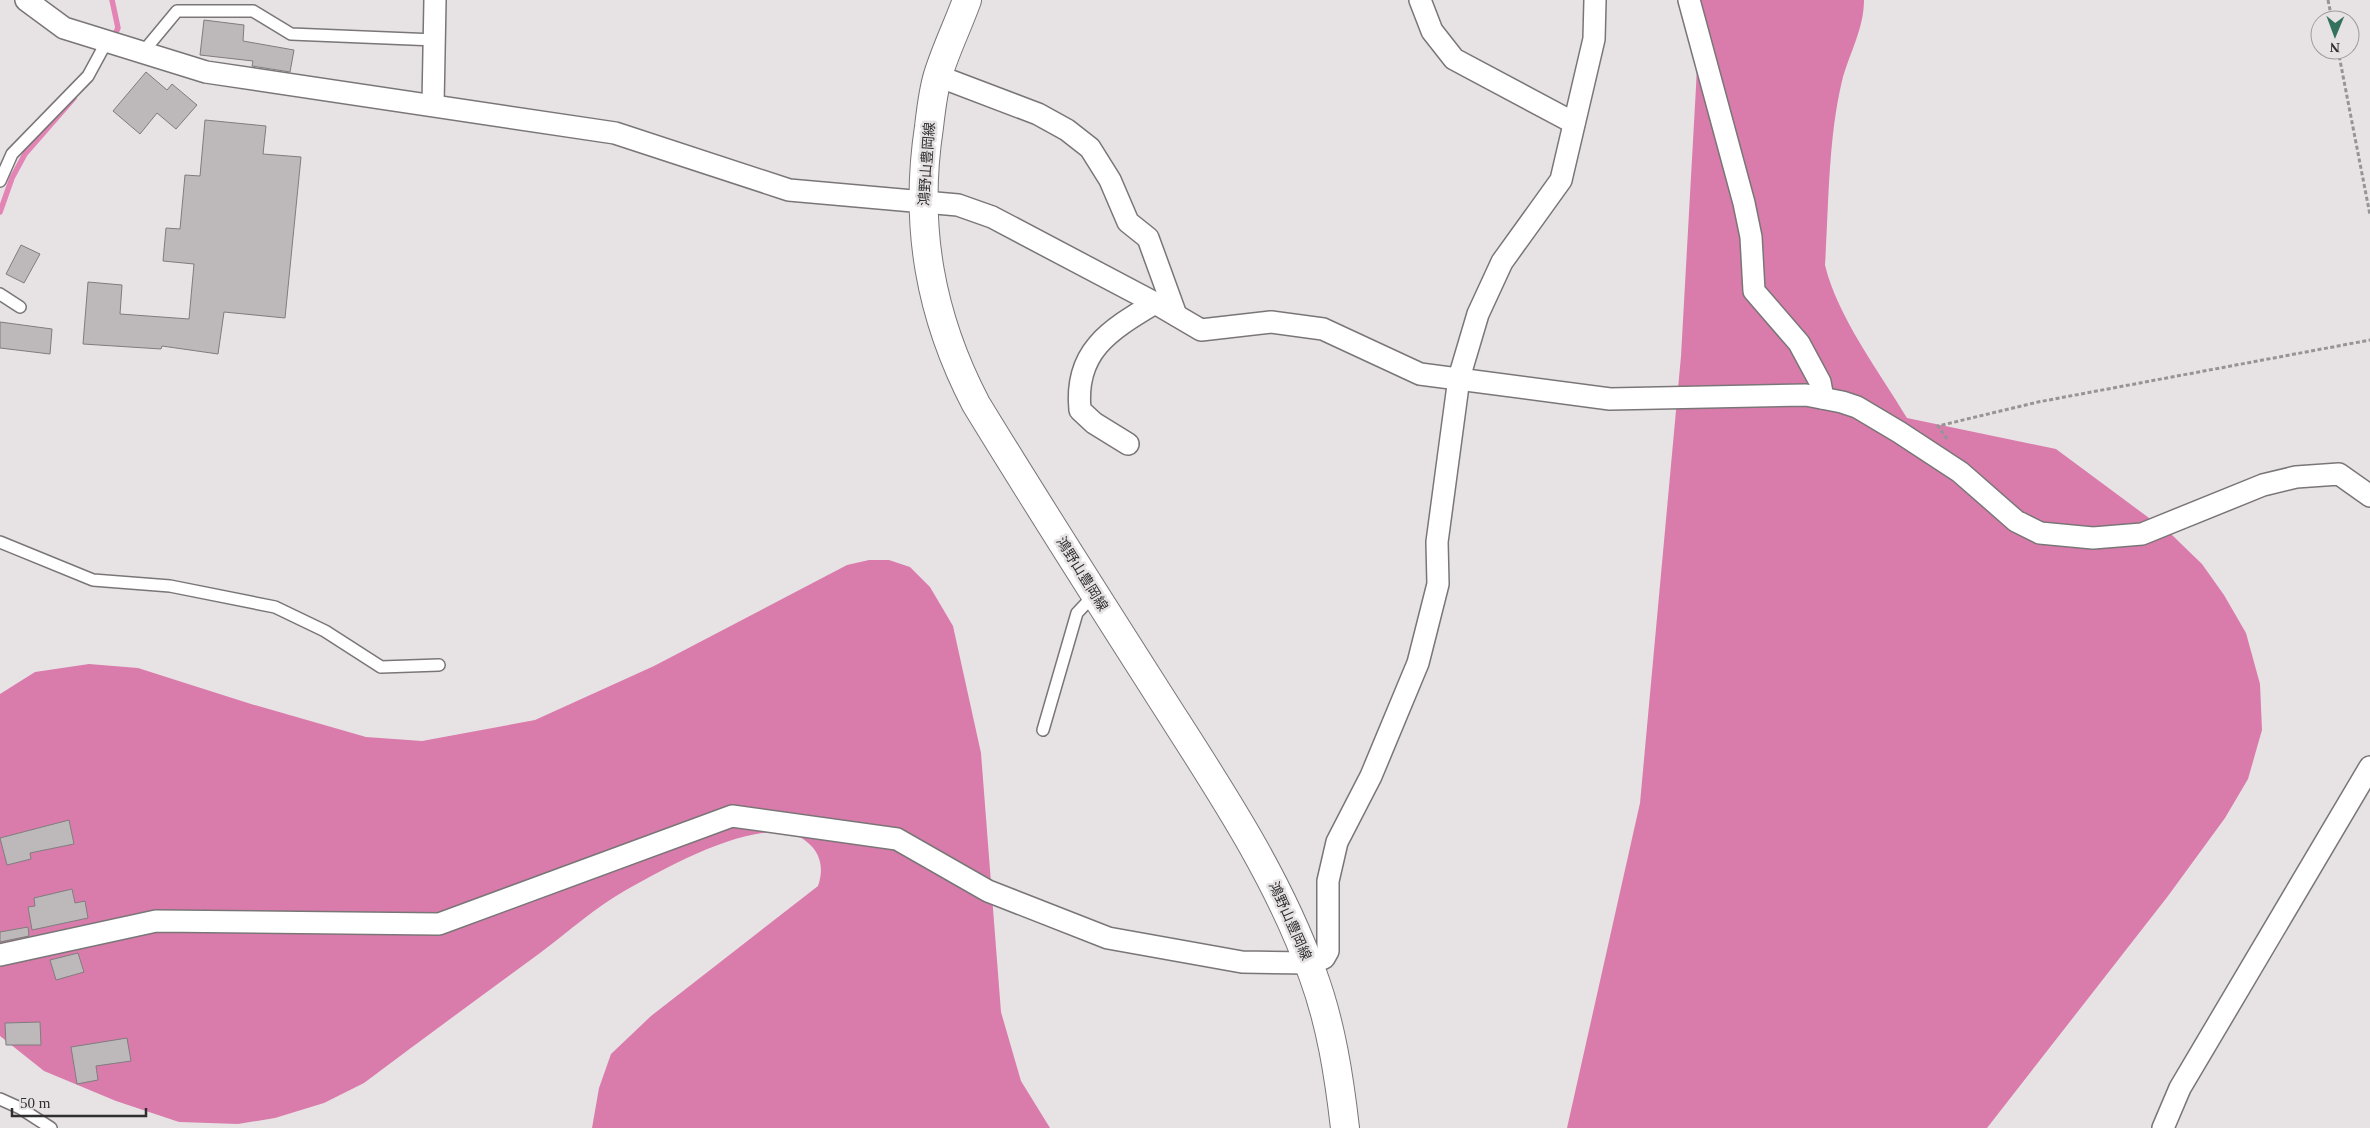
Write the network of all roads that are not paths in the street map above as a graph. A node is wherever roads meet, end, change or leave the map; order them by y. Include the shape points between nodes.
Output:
1 (26, 0) edge
2 (435, 0) edge
3 (967, 0) edge
4 (1420, 0) edge
5 (1595, 0) edge
6 (1690, 0) edge
7 (434, 40) junction
8 (107, 41) junction
9 (143, 52) junction
10 (938, 76) junction
11 (433, 105) junction
12 (1574, 123) junction
13 (0, 181) edge
14 (922, 200) junction
15 (0, 294) edge
16 (1155, 302) junction
17 (20, 307) dead end
18 (1176, 315) junction
19 (1459, 378) junction
20 (1823, 398) junction
21 (1128, 444) dead end
22 (2370, 496) edge
23 (0, 542) edge
24 (1095, 594) junction
25 (439, 664) dead end
26 (1043, 730) dead end
27 (2370, 767) edge
28 (0, 955) edge
29 (1309, 963) junction
30 (0, 1099) edge
31 (51, 1128) edge
32 (1346, 1128) edge
33 (2163, 1128) edge

1 - 8 street via 64,28
2 - 7 street
3 - 10 main road, 鴻野山豊岡線
4 - 12 street via 1432,31 1454,59
5 - 12 street via 1594,39
6 - 20 street via 1744,203 1751,237 1754,291 1799,343 1820,382
7 - 9 lane via 291,34 253,11 177,10
7 - 11 street
8 - 9 street
8 - 13 lane via 88,76 12,154
9 - 11 street via 206,72
10 - 14 main road, 鴻野山豊岡線 via 925,151
10 - 18 street via 1038,114 1090,148 1110,180 1128,222 1148,238
11 - 14 street via 615,133 789,190
12 - 19 street via 1561,180 1502,262 1478,314
14 - 16 street via 958,205 992,217
14 - 24 main road, 鴻野山豊岡線 via 936,306 960,371 986,420
15 - 17 lane
16 - 18 street
16 - 21 street via 1114,328 1096,348 1082,371 1078,391 1080,410 1094,423
18 - 19 street via 1201,330 1271,322 1323,329 1420,374
19 - 20 street via 1610,399 1751,395
19 - 29 street via 1437,542 1438,584 1418,663 1371,776 1337,842 1328,881 1328,951 1324,958
20 - 22 street via 1857,407 1960,472 2016,521 2040,533 2093,538 2142,534 2263,485 2296,477 2339,474
23 - 25 lane via 93,580 170,586 275,607 326,631 381,667
24 - 26 lane via 1077,613
24 - 29 main road, 鴻野山豊岡線 via 1247,835 1276,887
27 - 33 street via 2180,1088
28 - 29 street via 156,921 439,924 732,816 897,839 988,891 1108,938 1242,962
29 - 32 main road, 鴻野山豊岡線 via 1334,1049
30 - 31 lane

